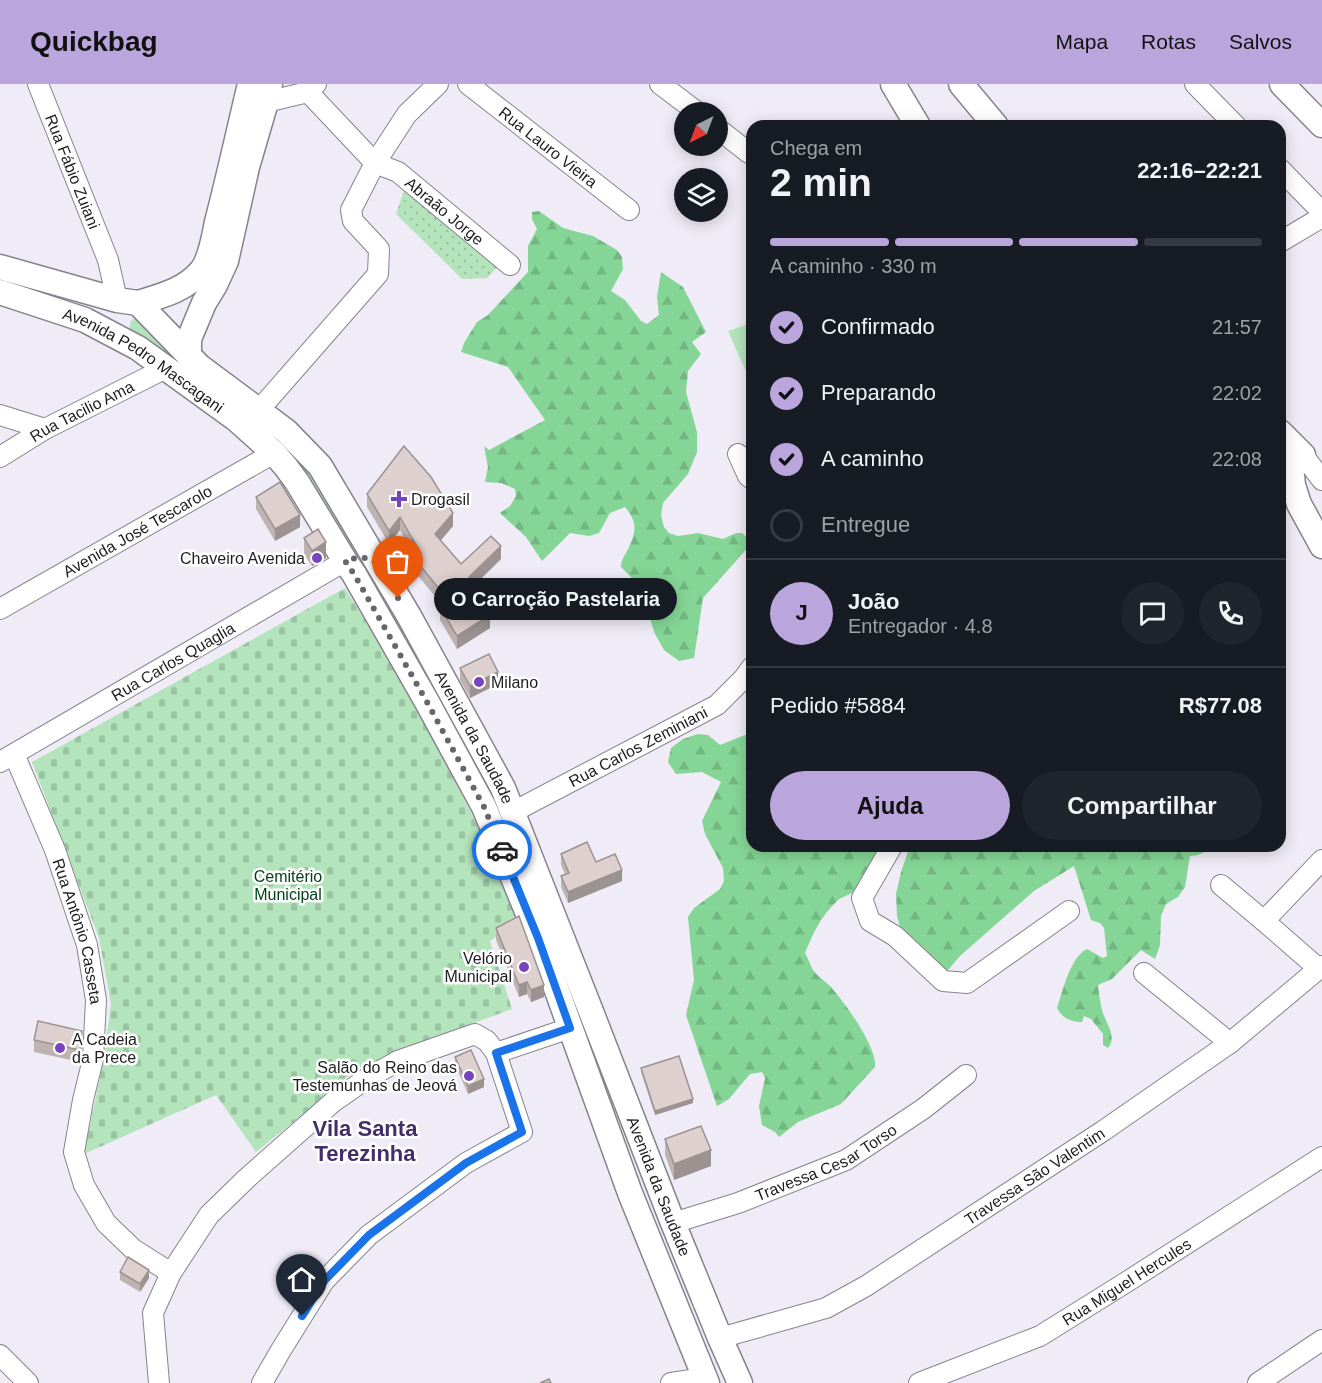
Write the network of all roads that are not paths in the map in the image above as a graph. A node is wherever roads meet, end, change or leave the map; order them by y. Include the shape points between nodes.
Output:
1 (38, 84) edge
2 (438, 84) edge
3 (468, 84) edge
4 (660, 84) edge
5 (892, 84) edge
6 (961, 84) edge
7 (1195, 84) edge
8 (1282, 84) edge
9 (312, 88) edge
10 (258, 92) edge
11 (684, 102) edge
12 (914, 120) edge
13 (991, 120) edge
14 (1230, 120) edge
15 (1322, 125) edge
16 (728, 137) edge
17 (746, 151) edge
18 (375, 163) junction
19 (1286, 176) edge
20 (629, 210) dead end
21 (1322, 215) edge
22 (1286, 238) edge
23 (510, 265) dead end
24 (0, 267) edge
25 (0, 292) edge
26 (127, 302) junction
27 (138, 348) junction
28 (189, 357) junction
29 (166, 368) junction
30 (259, 410) junction
31 (0, 415) edge
32 (45, 429) junction
33 (1286, 449) edge
34 (274, 453) junction
35 (738, 454) dead end
36 (0, 457) edge
37 (1291, 464) edge
38 (746, 472) edge
39 (1322, 480) edge
40 (1286, 505) edge
41 (1321, 545) edge
42 (345, 561) junction
43 (376, 561) junction
44 (0, 609) edge
45 (409, 616) junction
46 (386, 629) junction
47 (433, 660) junction
48 (409, 669) junction
49 (746, 676) edge
50 (7, 758) edge
51 (513, 812) junction
52 (889, 852) edge
53 (1322, 860) edge
54 (1221, 885) dead end
55 (1069, 911) dead end
56 (1264, 921) junction
57 (1320, 968) edge
58 (1144, 973) dead end
59 (570, 1028) junction
60 (1230, 1043) junction
61 (496, 1053) junction
62 (966, 1075) dead end
63 (1322, 1157) edge
64 (648, 1159) junction
65 (621, 1169) junction
66 (672, 1223) junction
67 (171, 1273) junction
68 (720, 1338) junction
69 (1322, 1340) edge
70 (0, 1355) edge
71 (706, 1381) edge
72 (28, 1383) edge
73 (159, 1383) edge
74 (262, 1383) edge
75 (671, 1383) edge
76 (740, 1383) edge
77 (919, 1383) edge
78 (1258, 1383) edge

1 - 26 street, Rua Fábio Zuiani
2 - 18 street via 407,114
3 - 20 street, Rua Lauro Vieira
4 - 11 street
5 - 12 main road
6 - 13 main road
7 - 14 street
8 - 15 main road
9 - 10 street
9 - 18 street
10 - 26 main road via 204,269 167,295
10 - 28 main road via 247,167 226,261 189,339
16 - 17 street
18 - 23 street, Abraão Jorge via 398,172
18 - 30 street via 351,210 353,221 379,249 378,273
19 - 21 street
21 - 22 street
24 - 26 main road, Avenida Pedro Mascagani
25 - 27 main road, Avenida Pedro Mascagani via 85,320
26 - 27 main road via 121,325
26 - 28 main road, Avenida da Saudade
27 - 29 main road, Avenida Pedro Mascagani
28 - 30 main road, Avenida da Saudade
29 - 32 street, Rua Tacilio Ama
29 - 34 main road, Avenida Pedro Mascagani via 223,408
30 - 43 main road, Avenida da Saudade via 320,466
31 - 32 street
32 - 36 street, Rua Tacilio Ama
33 - 37 main road
34 - 42 main road, Avenida da Saudade via 297,482
34 - 44 street, Avenida José Tescarolo
35 - 38 street
37 - 39 street
37 - 41 main road via 1299,504
40 - 41 main road
42 - 43 main road via 356,557
42 - 46 main road, Avenida da Saudade
42 - 50 street, Rua Carlos Quaglia
43 - 45 main road, Avenida da Saudade
45 - 46 main road via 396,628
45 - 47 main road, Avenida da Saudade
46 - 48 main road, Avenida da Saudade
47 - 48 main road via 423,658
47 - 51 main road, Avenida da Saudade
48 - 59 main road, Avenida da Saudade via 484,807
49 - 51 street, Rua Carlos Zeminiani via 717,705
50 - 67 street, Rua Antônio Casseta via 55,850 91,967 96,1000 93,1059 74,1152 84,1185 106,1223 133,1249
51 - 64 main road, Avenida da Saudade
52 - 55 street via 862,898 870,921 895,936 943,981 967,982
53 - 56 street
54 - 56 street
56 - 57 street
57 - 60 street, Travessa São Valentim
58 - 60 street
59 - 61 street
59 - 65 main road, Avenida da Saudade
60 - 68 street, Travessa São Valentim via 866,1286 826,1308
61 - 67 street via 475,1034 398,1061 366,1079 333,1102 216,1208
61 - 74 street via 522,1132 466,1163 369,1235 324,1281
62 - 66 street, Travessa Cesar Torso via 846,1160 738,1203
63 - 77 street, Rua Miguel Hercules via 1040,1336
64 - 65 main road
64 - 66 main road, Avenida da Saudade
65 - 71 main road, Avenida da Saudade
66 - 68 main road, Avenida da Saudade
67 - 73 street via 153,1313
68 - 76 main road, Avenida da Saudade
69 - 78 street
70 - 72 street
71 - 75 street

